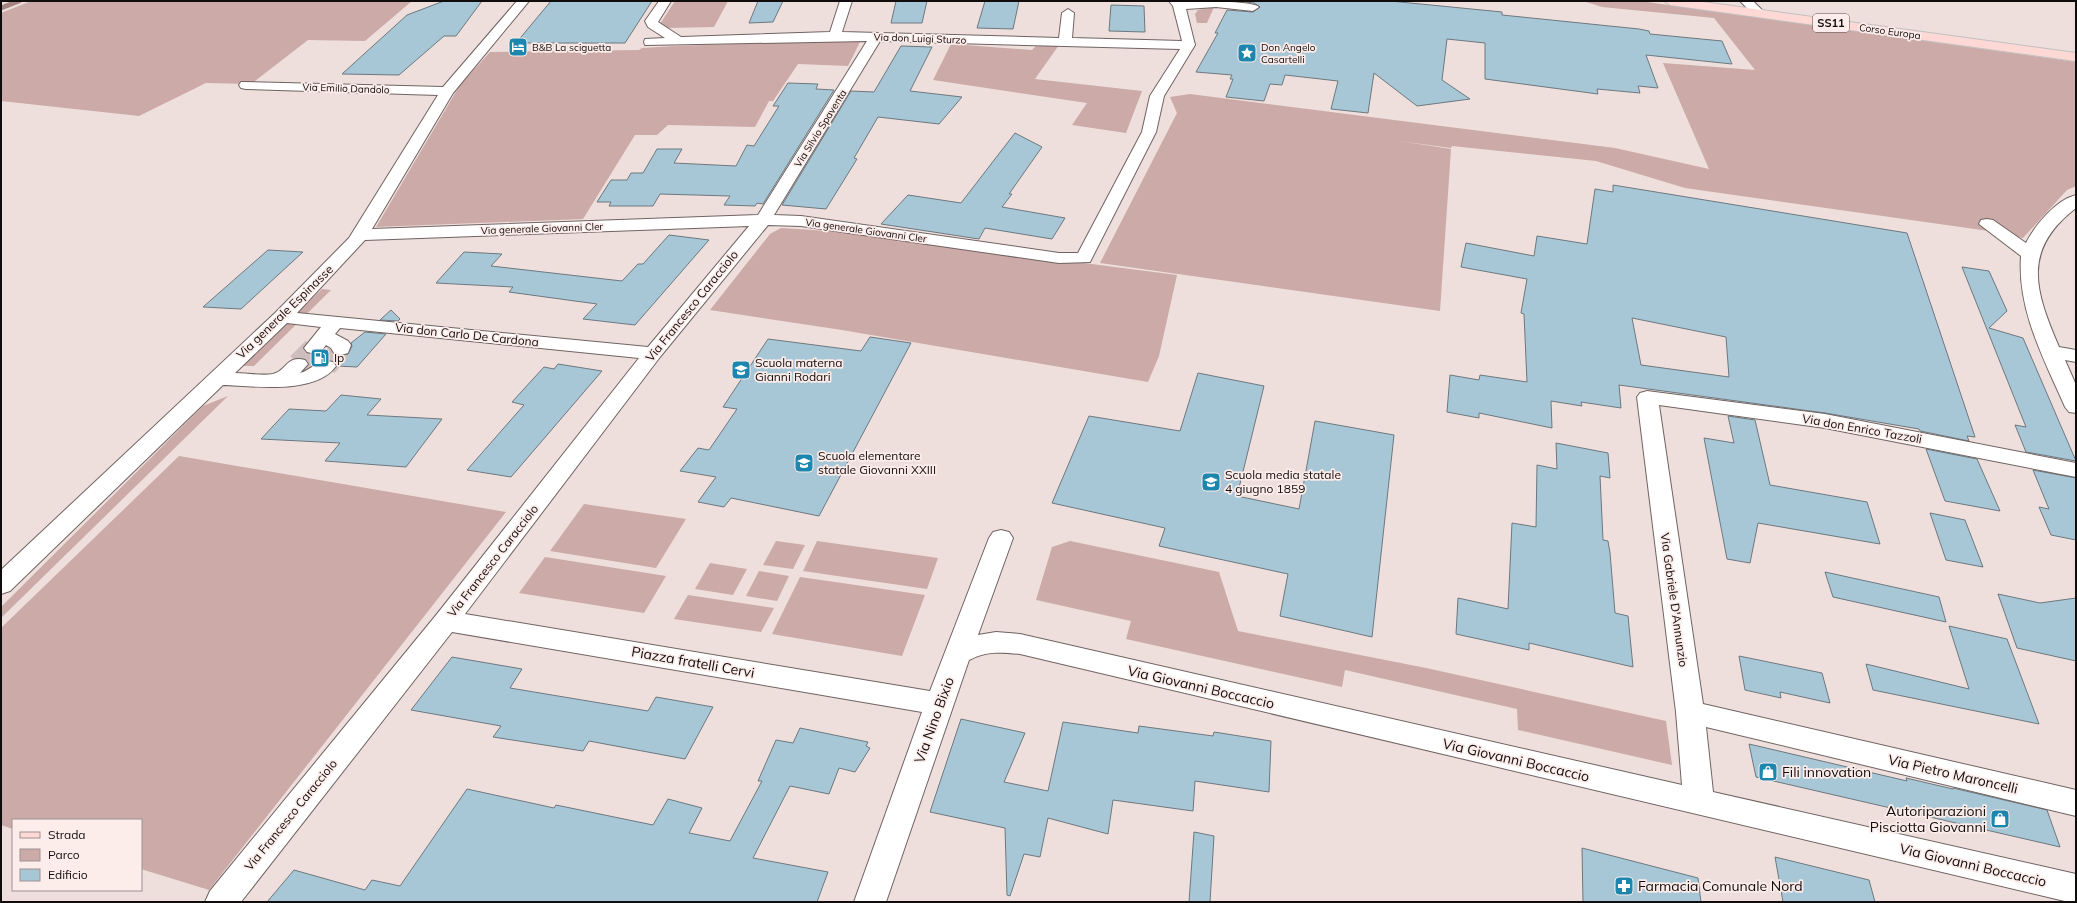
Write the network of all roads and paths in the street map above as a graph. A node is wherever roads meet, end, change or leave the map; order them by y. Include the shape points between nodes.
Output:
1 (523, 1) edge
2 (665, 1) edge
3 (846, 1) edge
4 (1670, 1) edge
5 (1746, 1) edge
6 (1177, 4) edge
7 (1253, 7) dead end
8 (1068, 13) dead end
9 (1759, 13) junction
10 (835, 36) junction
11 (876, 36) junction
12 (678, 40) junction
13 (650, 42) dead end
14 (1065, 42) junction
15 (1991, 44) junction
16 (1189, 45) junction
17 (2076, 51) edge
18 (2076, 57) edge
19 (246, 85) dead end
20 (447, 91) junction
21 (2076, 200) edge
22 (763, 220) junction
23 (1986, 224) dead end
24 (360, 235) junction
25 (2030, 254) junction
26 (282, 317) junction
27 (325, 334) junction
28 (342, 349) dead end
29 (2052, 352) junction
30 (653, 353) junction
31 (2076, 356) edge
32 (298, 364) tunnel mouth
33 (326, 366) tunnel mouth
34 (216, 379) junction
35 (275, 380) junction
36 (1647, 397) joint
37 (2076, 407) edge
38 (2076, 470) edge
39 (1001, 538) dead end
40 (1, 585) edge
41 (446, 621) junction
42 (958, 653) junction
43 (940, 704) junction
44 (1690, 712) junction
45 (1699, 803) junction
46 (2076, 803) edge
47 (2076, 889) edge
48 (220, 902) edge
49 (870, 902) edge

1 - 20 street, Via generale Espinasse
2 - 12 street via 651,21
3 - 10 street
4 - 9 main road, Corso Europa / SS11
5 - 9 street
6 - 7 street via 1216,3
6 - 16 street
8 - 14 street
9 - 15 main road, Corso Europa / SS11
10 - 11 street, Via don Luigi Sturzo
10 - 12 street, Via don Luigi Sturzo
11 - 14 street, Via don Luigi Sturzo
11 - 22 street, Via Silvio Spaventa
12 - 13 street, Via don Luigi Sturzo
14 - 16 street, Via don Luigi Sturzo
15 - 17 main road, Corso Europa
15 - 18 main road, Corso Europa
16 - 22 street, Via generale Giovanni Cler via 1157,96 1149,132 1084,258 1059,258 801,221
19 - 20 street, Via Emilio Dandolo
20 - 24 street, Via generale Espinasse
21 - 25 street via 2051,221
22 - 24 street, Via generale Giovanni Cler
22 - 30 street, Via Francesco Caracciolo
23 - 25 street
24 - 26 street, Via generale Espinasse
25 - 29 street via 2032,300
26 - 27 street, Via don Carlo De Cardona
26 - 34 street, Via generale Espinasse
27 - 28 street via 327,338 341,345
27 - 30 street, Via don Carlo De Cardona
29 - 31 street
29 - 37 street
30 - 41 street, Via Francesco Caracciolo
32 - 35 street
33 - 35 street via 307,379
34 - 35 street
34 - 40 street, Via generale Espinasse
36 - 38 street, Via don Enrico Tazzoli via 1825,421
36 - 44 street, Via Gabriele D'Annunzio
39 - 42 street, Via Nino Bixio
41 - 43 street, Piazza fratelli Cervi
41 - 48 street, Via Francesco Caracciolo
42 - 43 street, Via Nino Bixio
42 - 45 street, Via Giovanni Boccaccio via 973,645 995,641 1020,644
43 - 49 street, Via Nino Bixio
44 - 45 street, Via Gabriele D'Annunzio
44 - 46 street, Via Pietro Maroncelli
45 - 47 street, Via Giovanni Boccaccio

